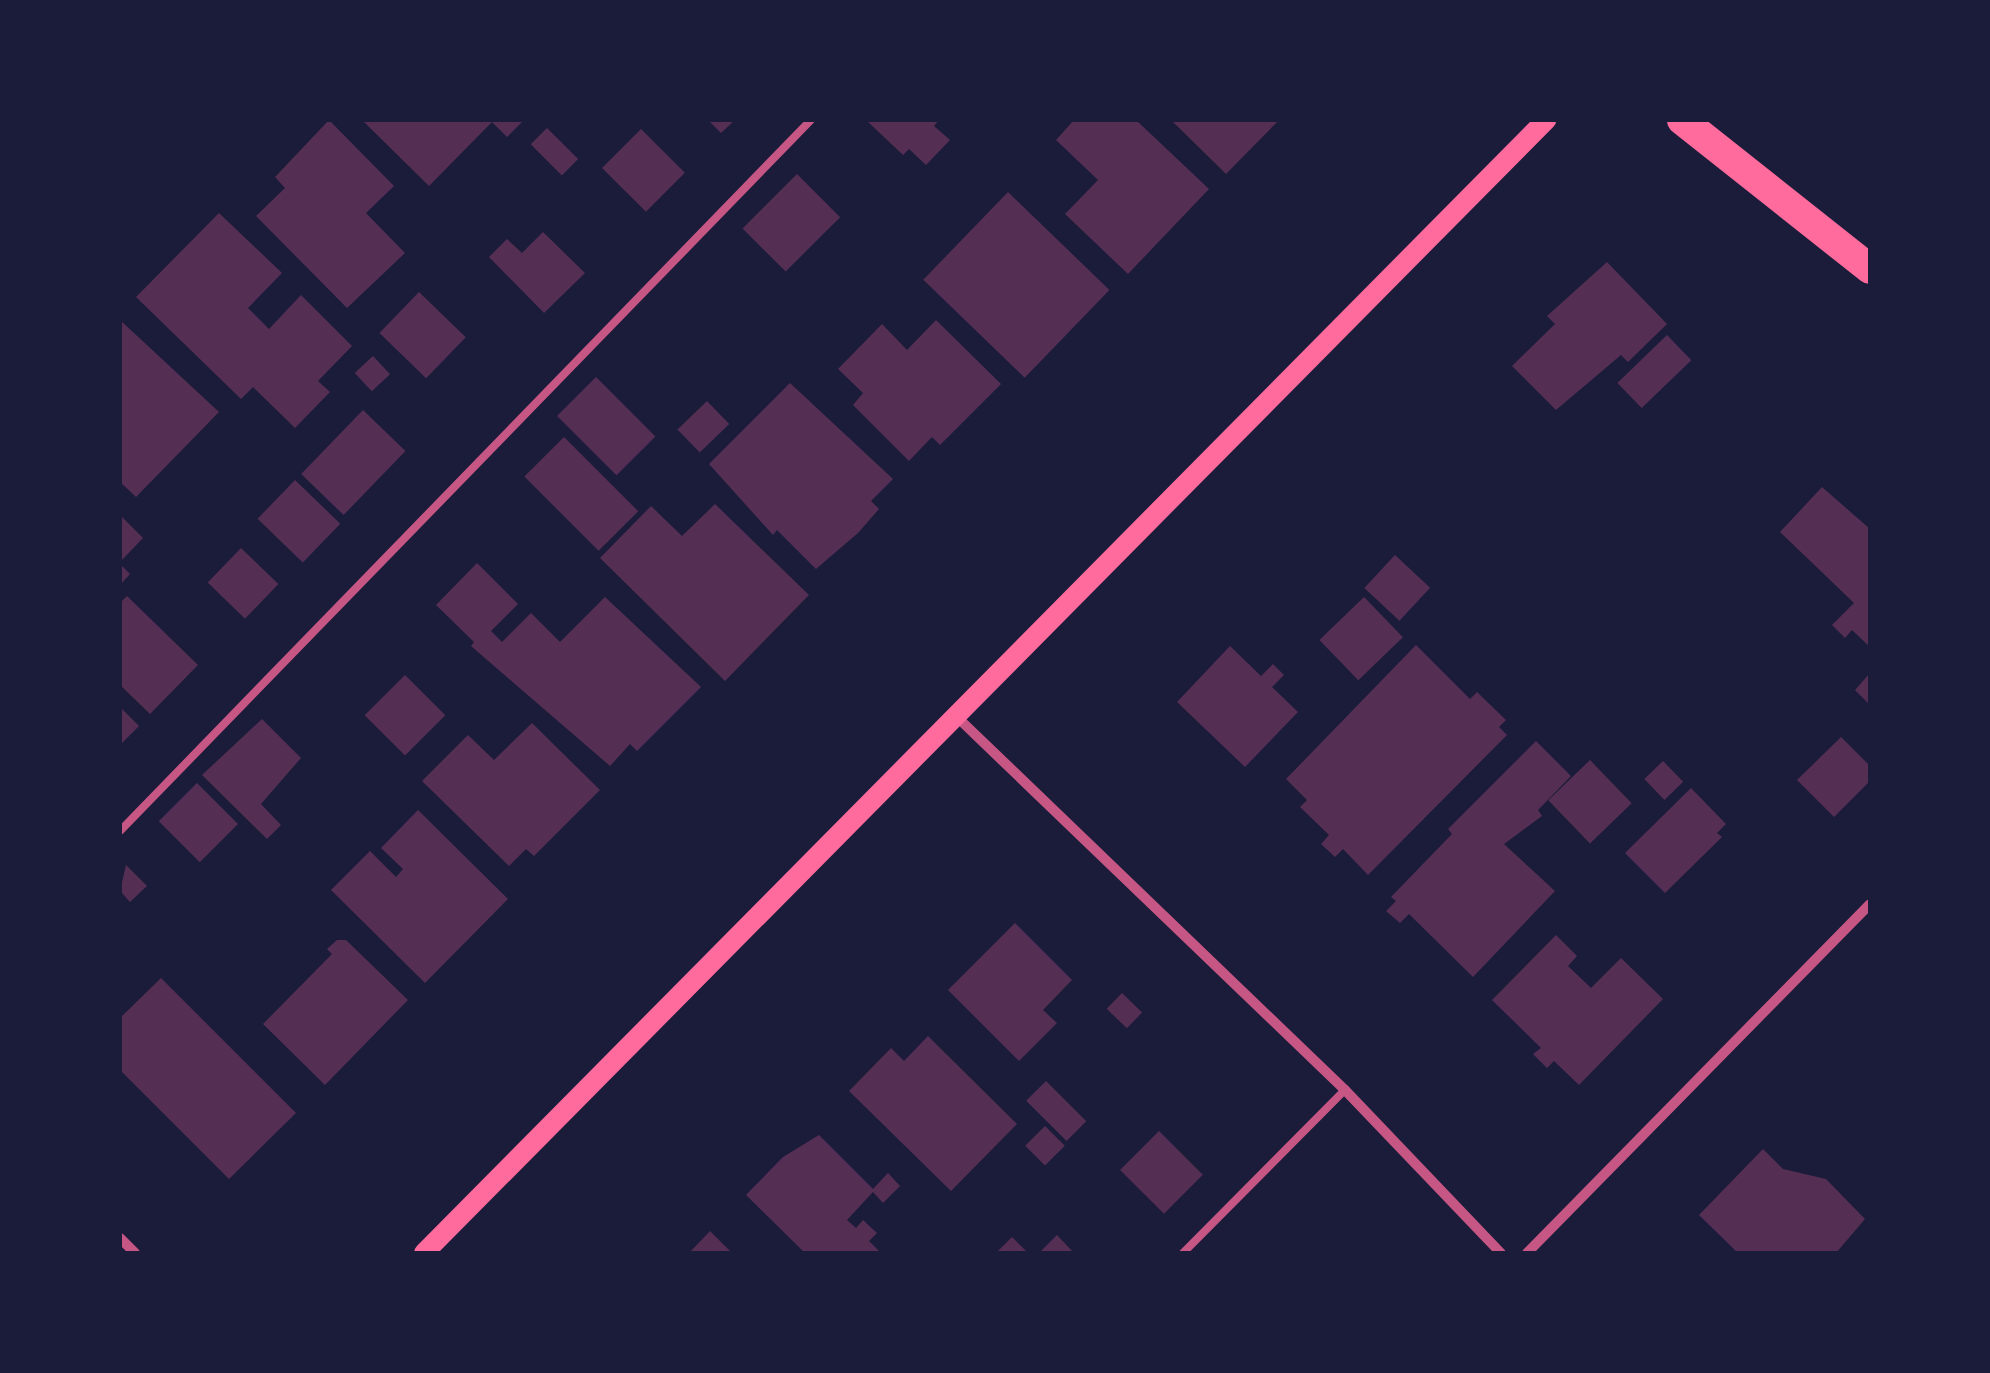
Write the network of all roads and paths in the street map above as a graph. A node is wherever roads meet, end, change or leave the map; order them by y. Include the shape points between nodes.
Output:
1 (811, 120) edge
2 (1546, 120) edge
3 (1682, 120) edge
4 (1870, 269) edge
5 (956, 717) junction
6 (120, 831) edge
7 (1870, 904) edge
8 (1345, 1090) junction
9 (120, 1238) edge
10 (135, 1253) edge
11 (424, 1253) edge
12 (1183, 1253) edge
13 (1500, 1253) edge
14 (1527, 1253) edge

1 - 6 lane
2 - 5 main road
3 - 4 highway
5 - 8 street
5 - 11 main road
7 - 14 street
8 - 12 lane
8 - 13 street
9 - 10 street

